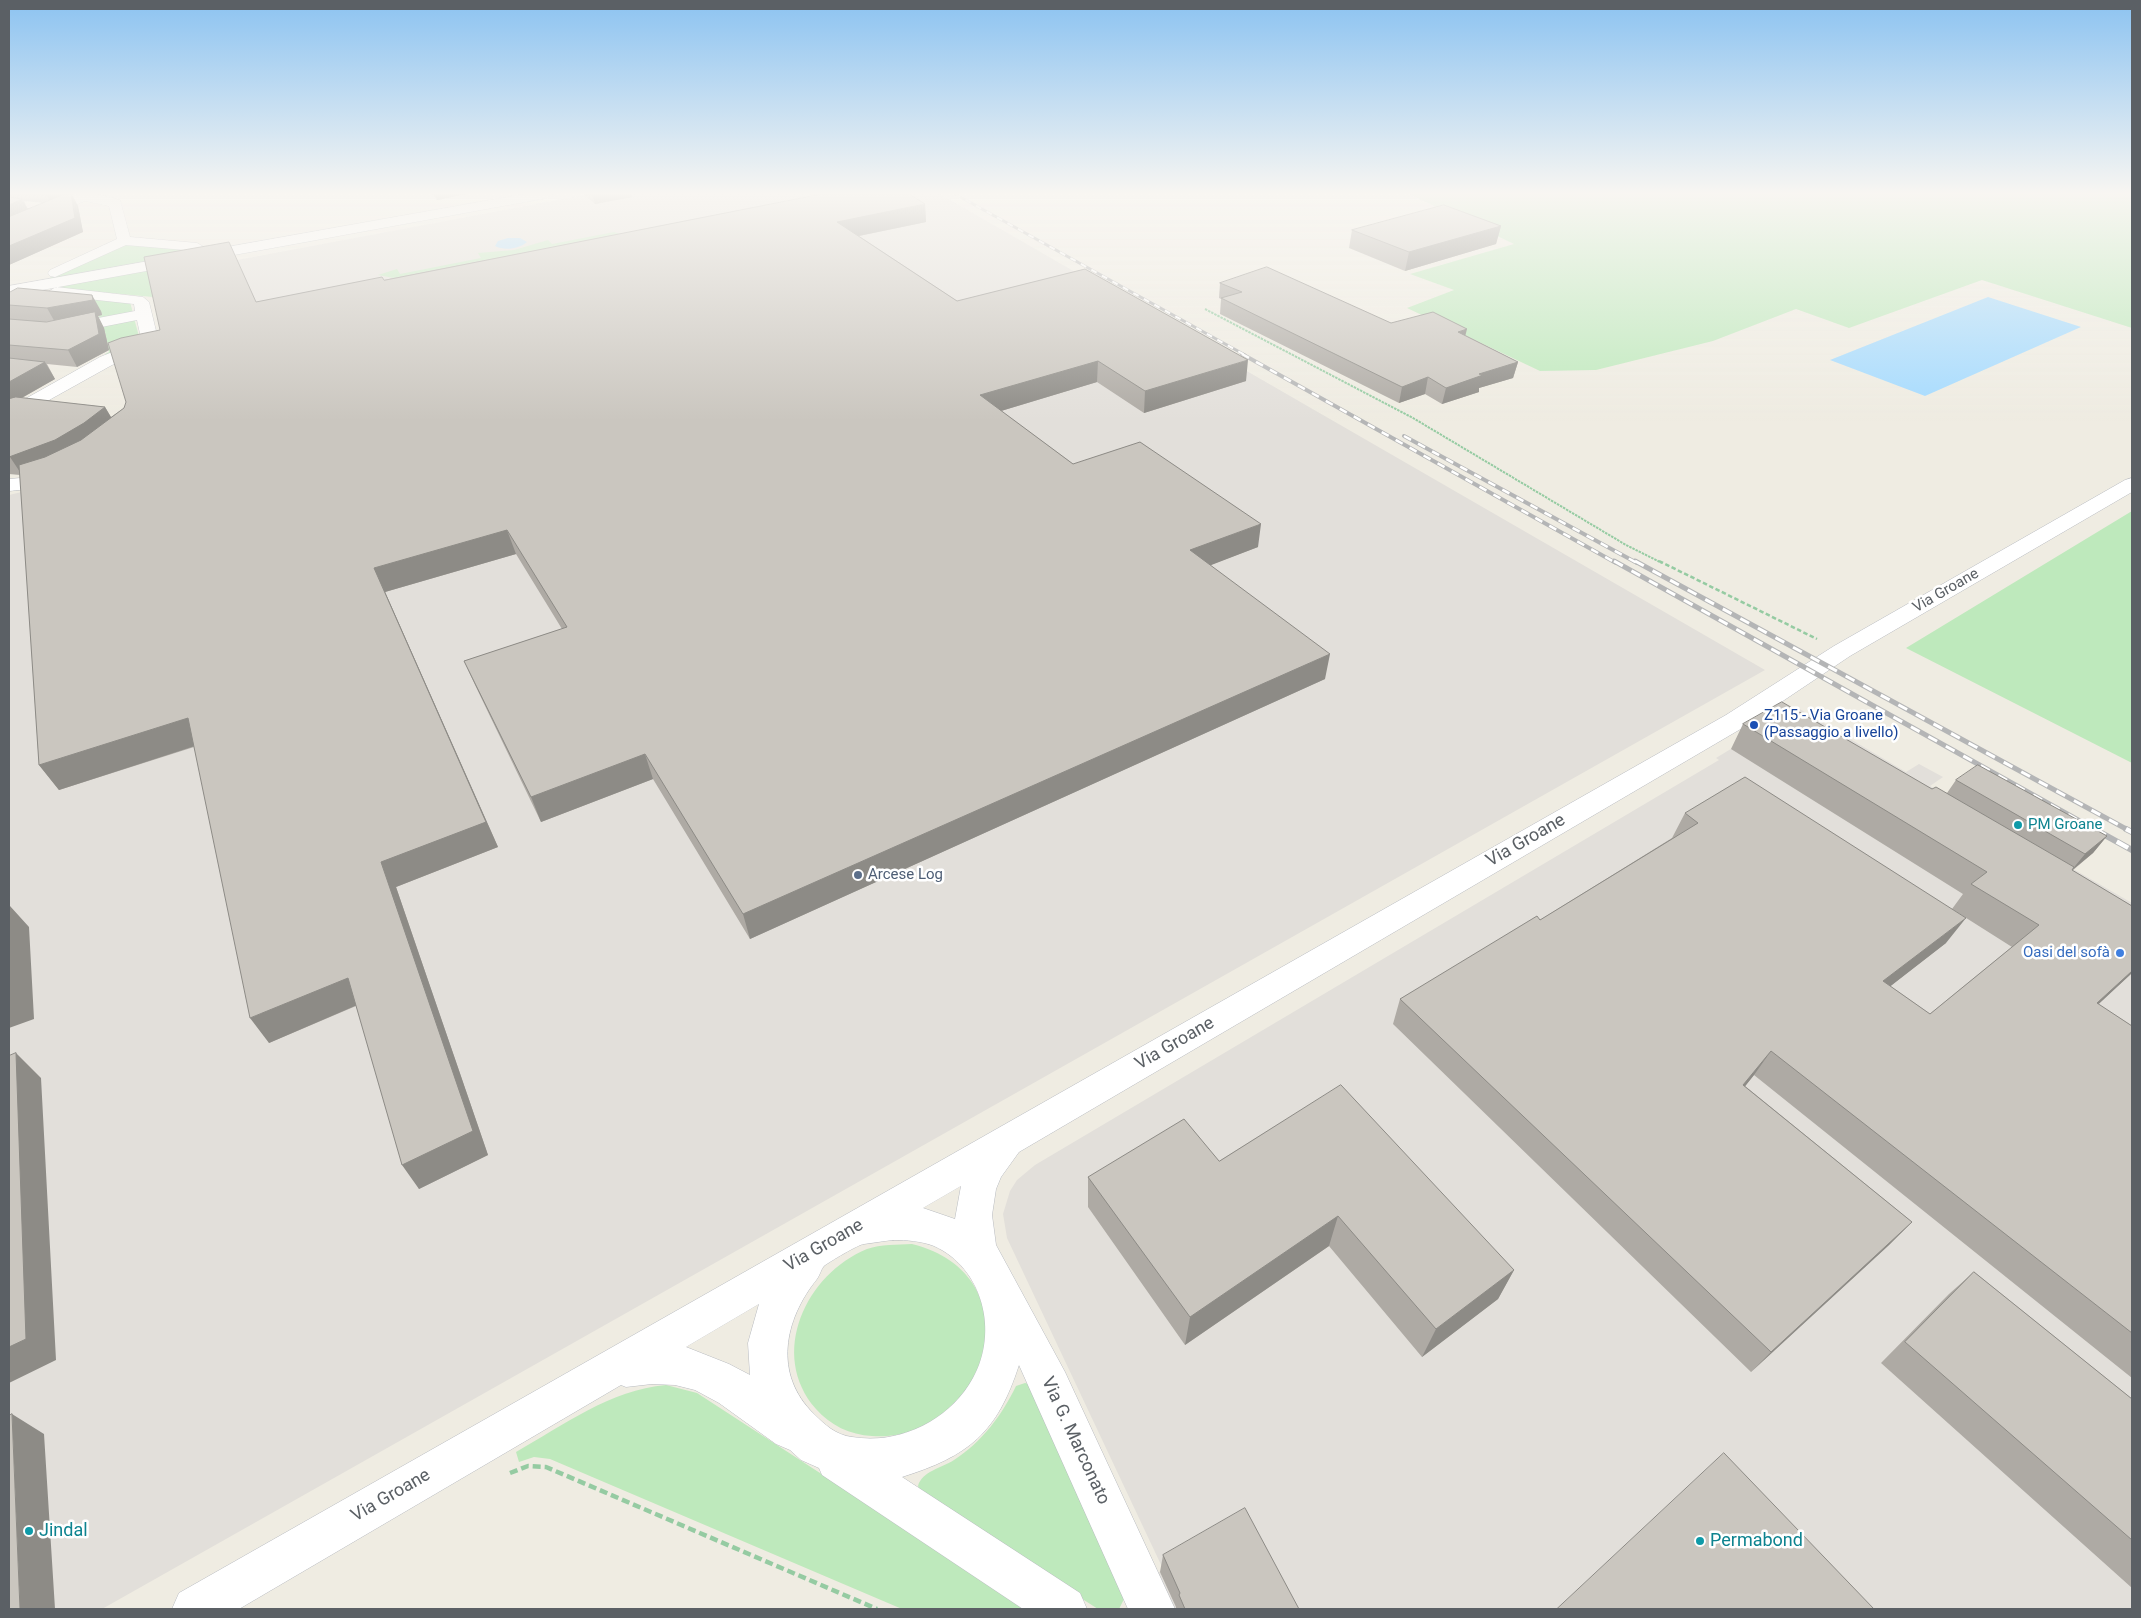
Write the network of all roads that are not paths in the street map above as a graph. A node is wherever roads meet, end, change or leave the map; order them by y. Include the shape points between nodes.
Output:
1 (60, 270) edge
2 (130, 270) edge
3 (14, 290) edge
4 (141, 307) junction
5 (9, 327) edge
6 (54, 372) dead end
7 (82, 375) junction
8 (18, 405) edge
9 (56, 408) edge
10 (9, 416) edge
11 (73, 462) edge
12 (2132, 484) edge
13 (9, 485) edge
14 (1762, 704) junction
15 (1787, 718) edge
16 (1027, 1129) junction
17 (838, 1238) junction
18 (992, 1276) junction
19 (587, 1383) junction
20 (816, 1446) junction
21 (195, 1609) edge
22 (1064, 1609) edge
23 (1152, 1609) edge

1 - 3 street
2 - 3 street
3 - 4 street
4 - 5 street via 56,338
4 - 7 street via 150,336 146,343
6 - 7 street
7 - 8 street
8 - 9 street
8 - 10 street
11 - 13 street via 41,480
12 - 14 street, Via Groane via 1842,652
14 - 15 street
14 - 16 street, Via Groane
16 - 17 street, Via Groane
16 - 18 street via 995,1156 976,1194 976,1240
17 - 18 street via 872,1225 925,1225 942,1230 964,1244
17 - 19 street, Via Groane
17 - 20 street via 808,1261 784,1292 770,1328 767,1347 768,1367 778,1403 788,1420
18 - 20 street via 1004,1311 1004,1348 992,1386 967,1420 933,1446 893,1460 853,1460
18 - 23 street, Via G. Marconato via 1033,1352
19 - 20 street, Via Groane via 607,1373 647,1363 684,1365 702,1370
19 - 21 street, Via Groane
20 - 22 street

